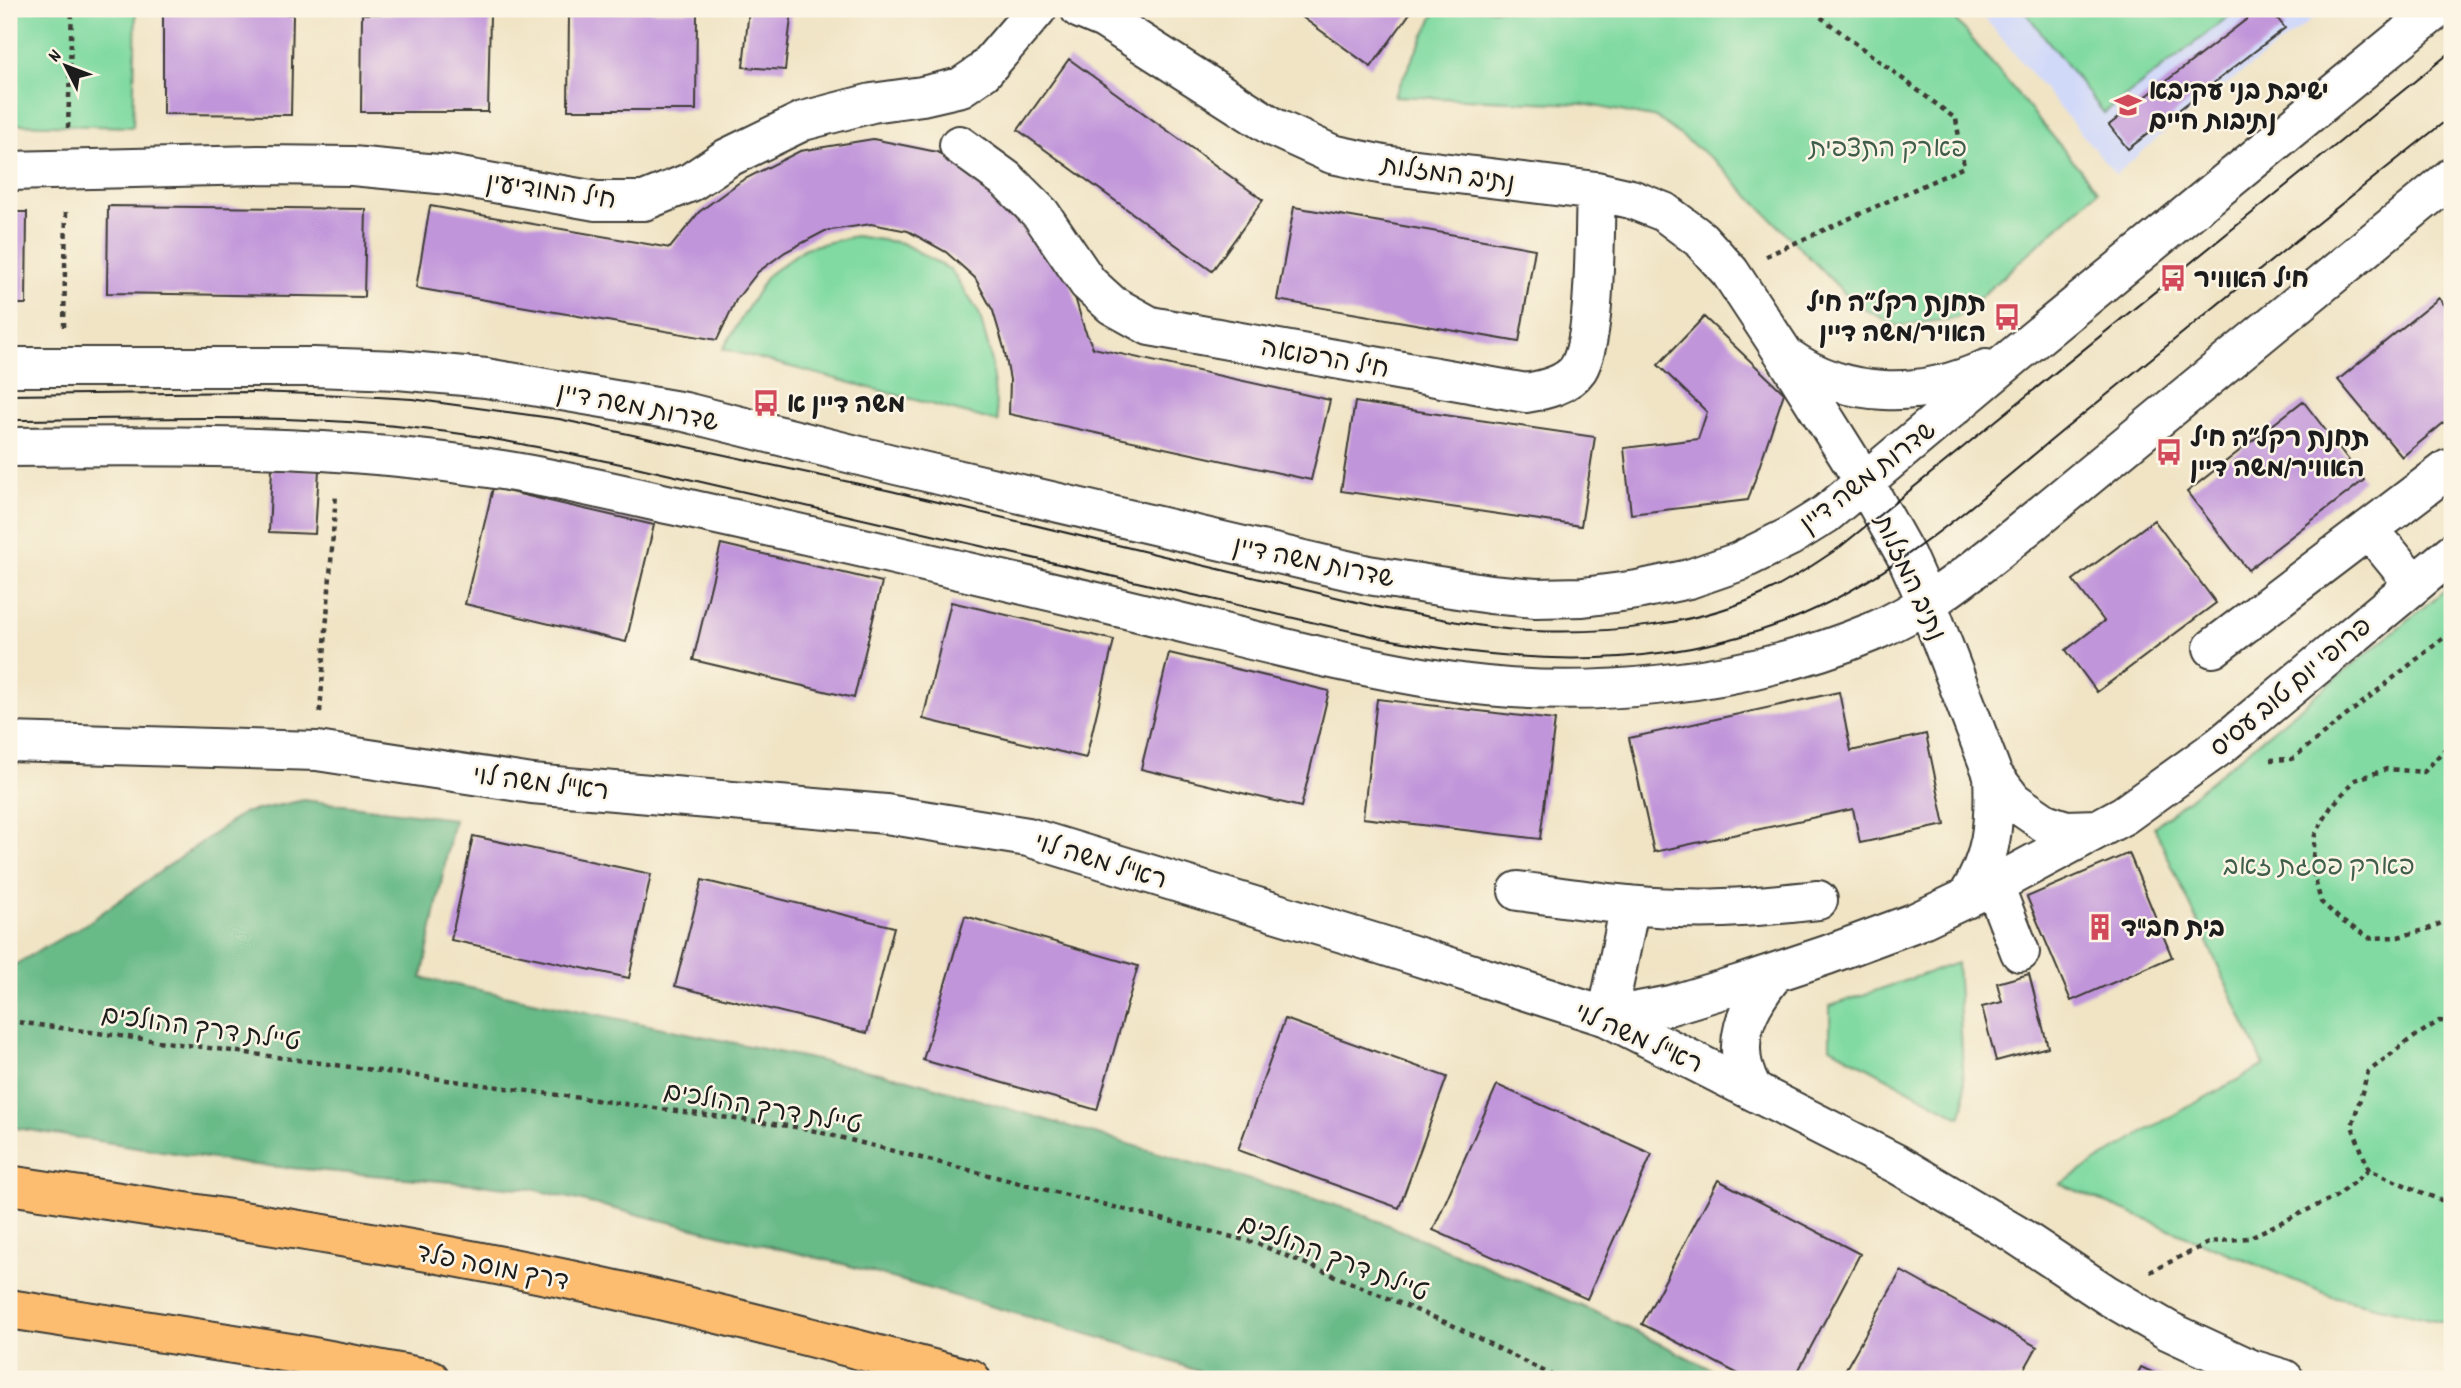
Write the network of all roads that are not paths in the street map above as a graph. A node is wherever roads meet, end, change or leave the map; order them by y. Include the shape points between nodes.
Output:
1 (1037, 9) edge
2 (1080, 9) edge
3 (2437, 9) edge
4 (959, 145) dead end
5 (9, 171) edge
6 (2452, 177) edge
7 (1596, 191) junction
8 (1784, 354) junction
9 (2013, 357) junction
10 (9, 367) edge
11 (9, 447) edge
12 (2448, 469) dead end
13 (1865, 483) junction
14 (2369, 529) junction
15 (2452, 553) edge
16 (2414, 583) junction
17 (1927, 603) junction
18 (2213, 648) dead end
19 (9, 742) edge
20 (1993, 775) junction
21 (2111, 822) junction
22 (1518, 891) dead end
23 (1980, 892) junction
24 (1818, 900) dead end
25 (1630, 905) junction
26 (2020, 952) dead end
27 (1776, 972) junction
28 (1607, 1017) junction
29 (1752, 1089) junction
30 (9, 1185) edge
31 (9, 1309) edge
32 (430, 1379) edge
33 (971, 1379) edge
34 (2284, 1379) edge

1 - 5 street, חיל המודיעין via 983,72 961,87 803,121 727,158 691,182 644,201 596,201 449,175 352,166
2 - 7 street, נתיב המזלות via 1104,19 1273,127 1332,154 1453,176
3 - 9 street, שדרות משה דיין
4 - 7 street, חיל הרפואה via 1007,180 1041,215 1088,283 1112,305 1150,326 1526,393 1552,389 1578,370 1590,336
6 - 17 street via 1963,579
7 - 8 street, נתיב המזלות via 1664,212 1700,239 1730,272
8 - 9 street, נתיב המזלות via 1832,382 1899,391 1937,386
8 - 13 street, נתיב המזלות
9 - 13 street, שדרות משה דיין
10 - 13 street, שדרות משה דיין via 313,367 486,378 685,412 1368,575 1536,598 1637,590 1738,562 1826,514
11 - 17 street via 339,450 503,470 853,544 1358,664 1504,687 1643,687 1703,679 1830,648 1876,631
12 - 14 street
13 - 17 street, נתיב המזלות
14 - 16 street
14 - 18 street
15 - 16 street, פרופ' יום טוב עסיס
16 - 21 street, פרופ' יום טוב עסיס via 2220,746
17 - 20 street, נתיב המזלות
19 - 28 street, רא"ל משה לוי via 317,751 532,783 886,814 1028,837
20 - 21 street, נתיב המזלות via 2013,801 2045,823 2066,830
20 - 23 street, נתיב המזלות via 1995,816
21 - 23 street, פרופ' יום טוב עסיס
22 - 25 street
23 - 26 street
23 - 27 street, פרופ' יום טוב עסיס via 1916,922
24 - 25 street via 1742,908
25 - 28 street
27 - 28 street, פרופ' יום טוב עסיס via 1671,1005
27 - 29 street via 1745,1019 1741,1049 1744,1074
28 - 29 street, רא"ל משה לוי
29 - 34 street, רא"ל משה לוי via 1897,1164 2169,1331
30 - 33 highway, דרך מוסה פלד via 318,1233 565,1279 760,1323
31 - 32 highway

